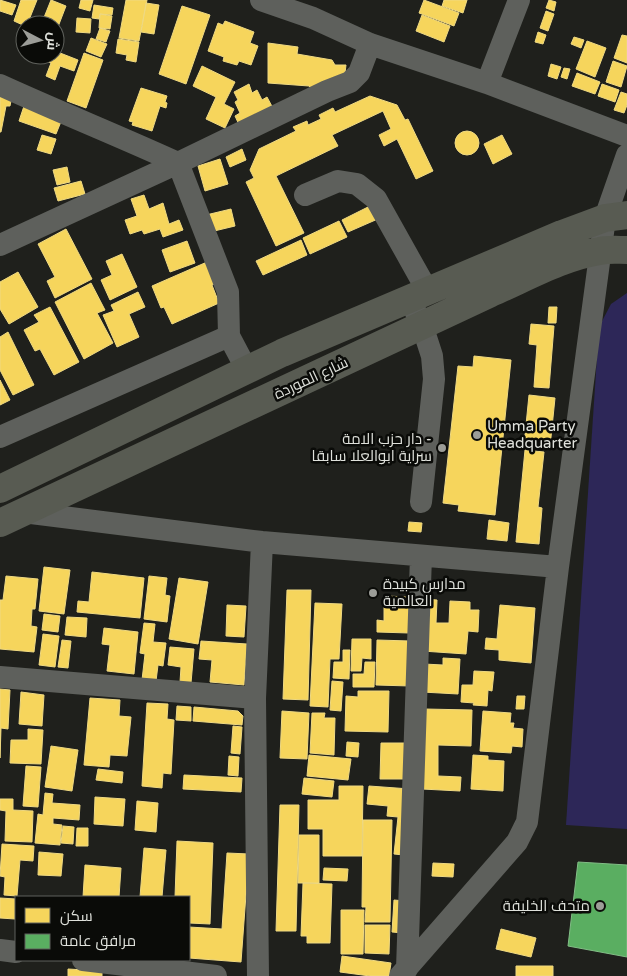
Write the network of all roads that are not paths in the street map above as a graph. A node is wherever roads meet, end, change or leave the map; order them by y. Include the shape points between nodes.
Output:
1 (261, 0) edge
2 (519, 0) edge
3 (316, 9) edge
4 (370, 44) junction
5 (486, 83) junction
6 (0, 85) edge
7 (627, 136) edge
8 (627, 155) edge
9 (178, 163) junction
10 (305, 195) dead end
11 (616, 217) edge
12 (0, 245) edge
13 (614, 250) edge
14 (418, 294) junction
15 (422, 326) junction
16 (228, 336) junction
17 (282, 353) junction
18 (247, 370) junction
19 (301, 382) junction
20 (0, 437) edge
21 (0, 489) edge
22 (421, 502) dead end
23 (11, 517) edge
24 (262, 542) junction
25 (420, 556) junction
26 (558, 567) junction
27 (0, 677) edge
28 (255, 698) junction
29 (0, 950) edge
30 (15, 952) edge
31 (91, 961) edge
32 (403, 972) edge
33 (216, 976) edge
34 (258, 976) edge

1 - 3 street
2 - 5 street
3 - 4 street
4 - 5 street
4 - 9 street via 358,73 350,82
5 - 7 street
6 - 9 street
8 - 11 street
9 - 12 street
9 - 16 street via 228,292
10 - 14 street via 338,181 357,184 376,199
11 - 13 street
11 - 14 main road via 562,234
13 - 15 main road, شارع الموردة via 577,257 549,267
13 - 26 street
14 - 15 street
14 - 17 main road
15 - 19 main road, شارع الموردة
15 - 22 street via 432,356 434,379
16 - 18 street
16 - 20 street
17 - 18 main road
17 - 19 main road
18 - 21 main road
19 - 23 main road, شارع الموردة
23 - 24 street
24 - 25 street
24 - 28 street
25 - 26 street
25 - 32 street
26 - 32 street via 527,822 517,842
27 - 28 street
28 - 34 street
29 - 30 street
31 - 33 street

